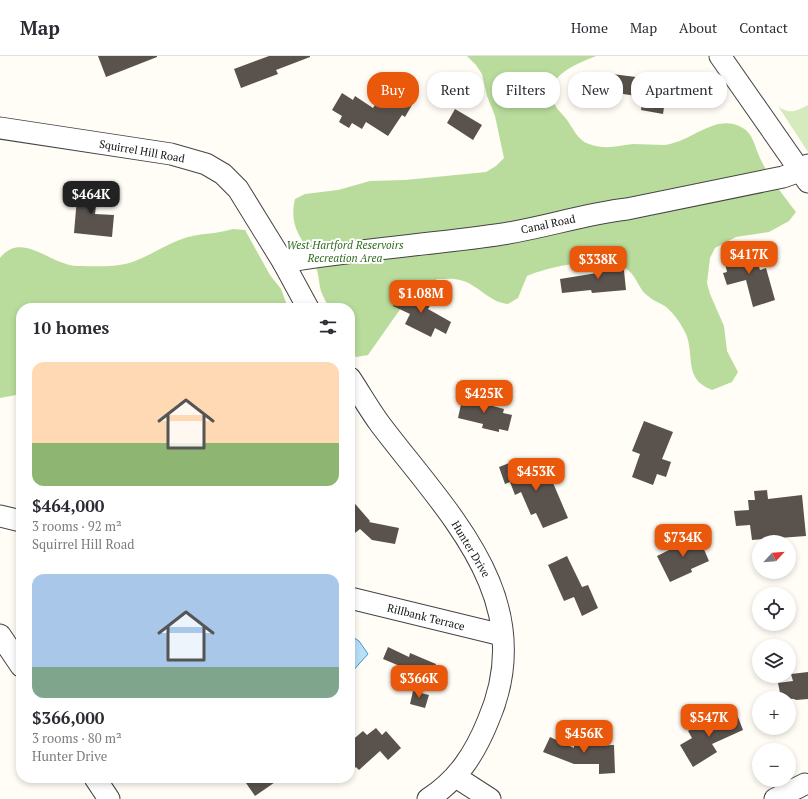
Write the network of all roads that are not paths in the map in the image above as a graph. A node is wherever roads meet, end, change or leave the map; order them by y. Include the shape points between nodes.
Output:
1 (720, 56) edge
2 (0, 128) edge
3 (806, 173) edge
4 (283, 262) junction
5 (305, 303) edge
6 (355, 386) edge
7 (0, 516) edge
8 (16, 520) edge
9 (355, 599) edge
10 (0, 635) edge
11 (502, 635) junction
12 (16, 659) edge
13 (456, 777) junction
14 (98, 783) edge
15 (805, 784) dead end
16 (109, 799) edge
17 (428, 799) edge
18 (490, 799) edge
19 (775, 799) edge

1 - 3 street
2 - 4 street, Squirrel Hill Road via 171,154 206,164 223,174 238,189
3 - 4 street, Canal Road via 606,211 498,235 342,252
4 - 5 street
6 - 11 street, Hunter Drive via 468,540 488,576 498,606
7 - 8 street
9 - 11 street, Rillbank Terrace
10 - 12 street
11 - 13 street, Hunter Drive via 504,655 501,682 491,714 470,759
13 - 17 street, Hunter Drive
13 - 18 street
14 - 16 street
15 - 19 street

